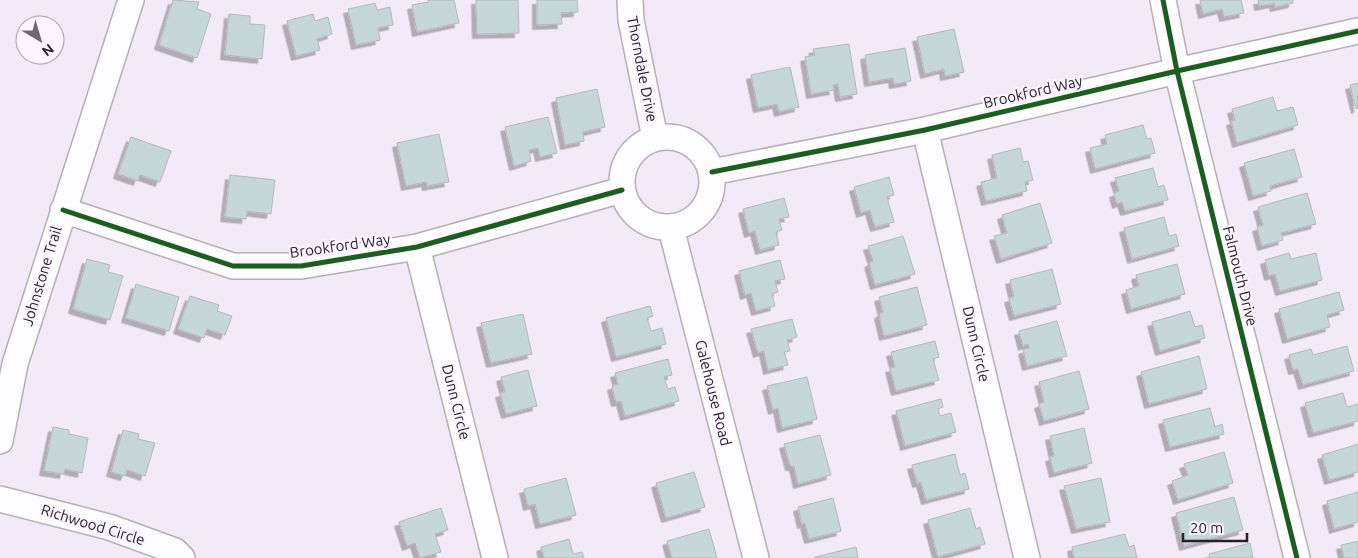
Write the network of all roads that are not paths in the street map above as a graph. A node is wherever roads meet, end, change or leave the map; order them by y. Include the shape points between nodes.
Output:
1 (131, 0) edge
2 (630, 0) edge
3 (1163, 0) edge
4 (1358, 31) edge
5 (1177, 71) junction
6 (925, 130) junction
7 (655, 138) junction
8 (712, 172) junction
9 (622, 190) junction
10 (63, 210) junction
11 (671, 228) junction
12 (417, 247) junction
13 (0, 441) edge
14 (0, 499) edge
15 (182, 558) edge
16 (495, 558) edge
17 (756, 558) edge
18 (1027, 558) edge
19 (1297, 558) edge

1 - 10 street, Johnstone Trail
2 - 7 street, Thorndale Drive via 631,20
3 - 5 street, Falmouth Drive
4 - 5 street, Brookford Way
5 - 6 street, Brookford Way
5 - 19 street, Falmouth Drive
6 - 8 street, Brookford Way
6 - 18 street, Dunn Circle
7 - 8 street via 670,136 691,143 706,158
7 - 9 street via 636,149 628,161
8 - 11 street via 710,198 705,205 695,218
9 - 11 street via 628,206 639,219 654,226
9 - 12 street, Brookford Way
10 - 12 street, Brookford Way via 233,266 301,266
10 - 13 street, Johnstone Trail via 15,364
11 - 17 street, Galehouse Road
12 - 16 street, Dunn Circle
14 - 15 street, Richwood Circle via 109,527 175,551

